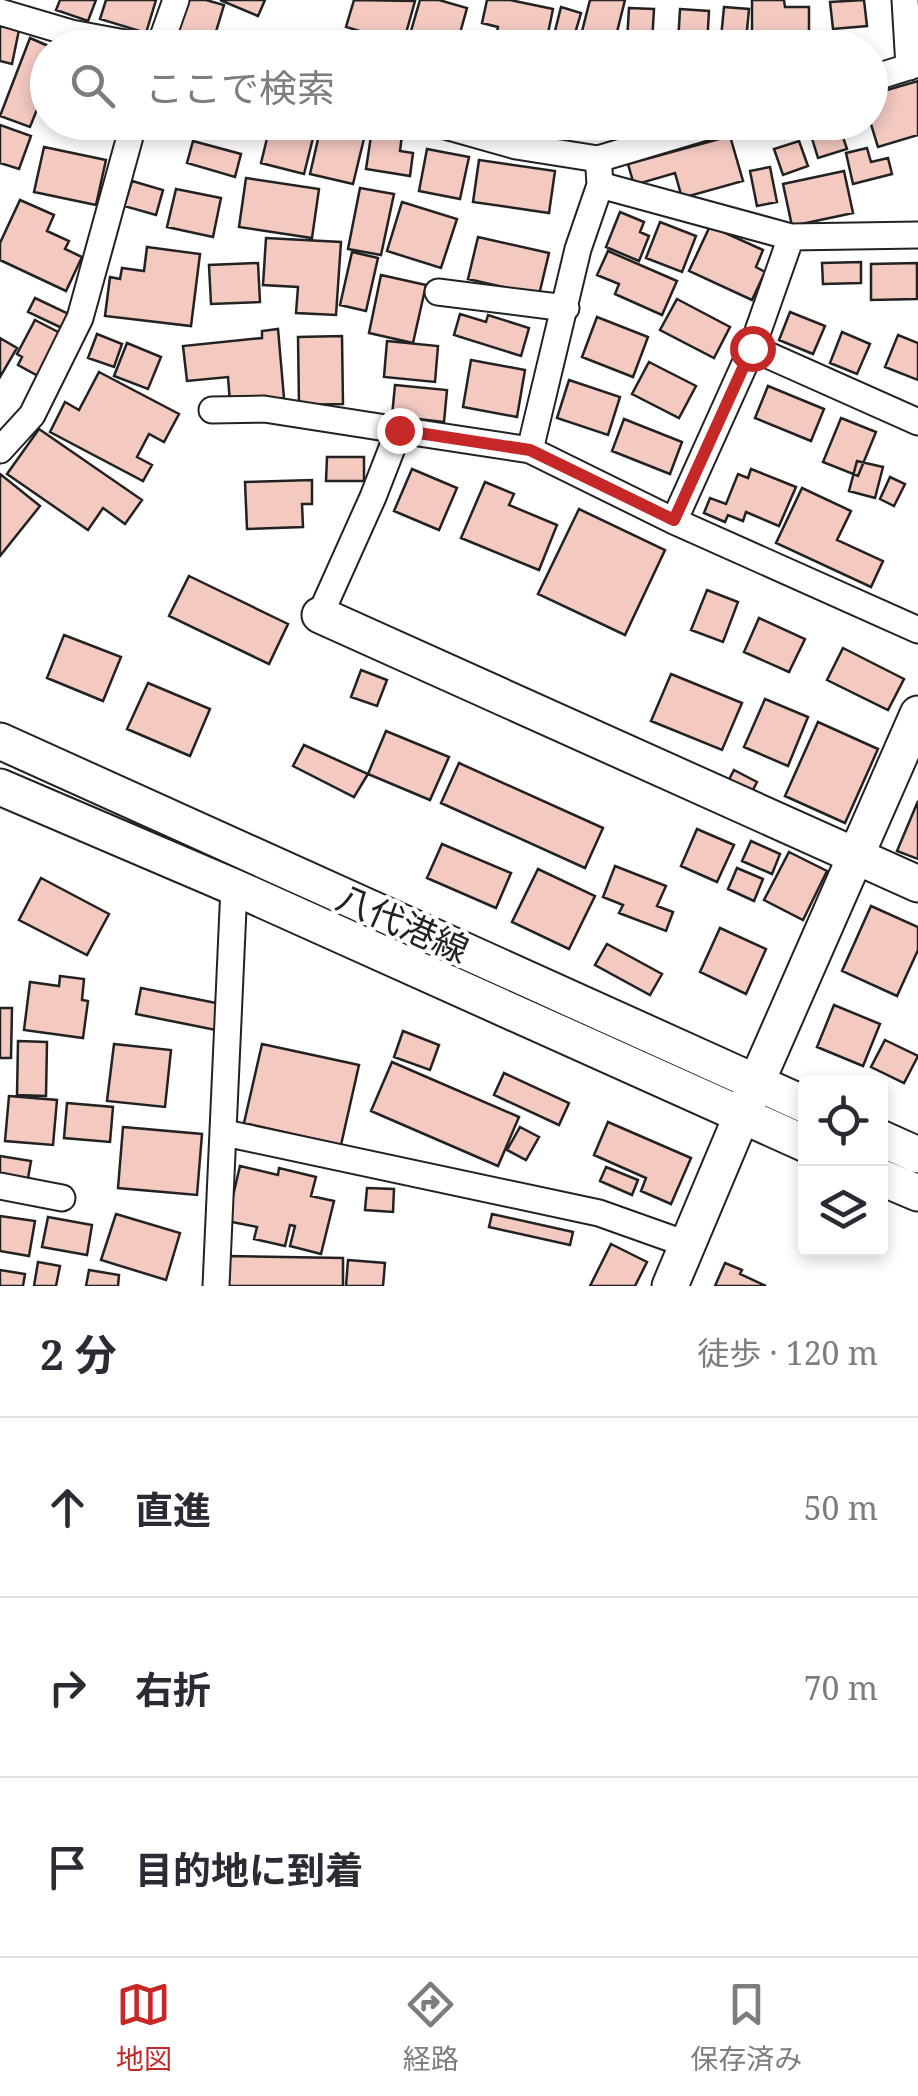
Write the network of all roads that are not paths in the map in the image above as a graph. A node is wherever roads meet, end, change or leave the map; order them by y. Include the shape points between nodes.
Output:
1 (176, 0) edge
2 (906, 0) edge
3 (0, 12) edge
4 (61, 30) edge
5 (163, 30) edge
6 (914, 66) edge
7 (888, 74) edge
8 (129, 140) edge
9 (495, 140) edge
10 (662, 140) edge
11 (598, 159) junction
12 (600, 186) junction
13 (918, 235) edge
14 (792, 237) junction
15 (438, 292) dead end
16 (566, 308) junction
17 (752, 348) junction
18 (212, 410) dead end
19 (918, 422) edge
20 (399, 430) junction
21 (0, 450) edge
22 (530, 450) junction
23 (674, 520) junction
24 (320, 616) joint
25 (918, 630) edge
26 (918, 714) edge
27 (0, 741) edge
28 (0, 787) edge
29 (857, 858) junction
30 (918, 884) edge
31 (234, 887) junction
32 (757, 1083) junction
33 (798, 1101) edge
34 (742, 1116) junction
35 (225, 1133) junction
36 (798, 1140) edge
37 (888, 1142) edge
38 (918, 1155) edge
39 (888, 1180) edge
40 (0, 1186) edge
41 (918, 1193) edge
42 (62, 1198) dead end
43 (690, 1245) junction
44 (216, 1286) edge
45 (670, 1286) edge

1 - 5 street
2 - 6 street
3 - 4 street
6 - 7 street
8 - 21 street via 80,318 32,415
9 - 11 street
10 - 11 street
11 - 12 street
12 - 14 street
12 - 16 street
13 - 14 street
14 - 17 street
15 - 16 street
16 - 22 street
17 - 19 street
17 - 23 street
18 - 20 street via 264,409
20 - 22 street
20 - 24 street
22 - 23 street
23 - 25 street
24 - 29 main road
26 - 29 main road
27 - 32 main road, 八代港線
28 - 31 main road, 八代港線
29 - 30 main road
29 - 32 main road
31 - 34 main road, 八代港線
31 - 35 street
32 - 33 main road, 八代港線
32 - 34 main road
34 - 36 main road, 八代港線
34 - 43 main road
35 - 43 street via 599,1212
35 - 44 street
37 - 38 main road
39 - 41 main road
40 - 42 street
43 - 45 main road

